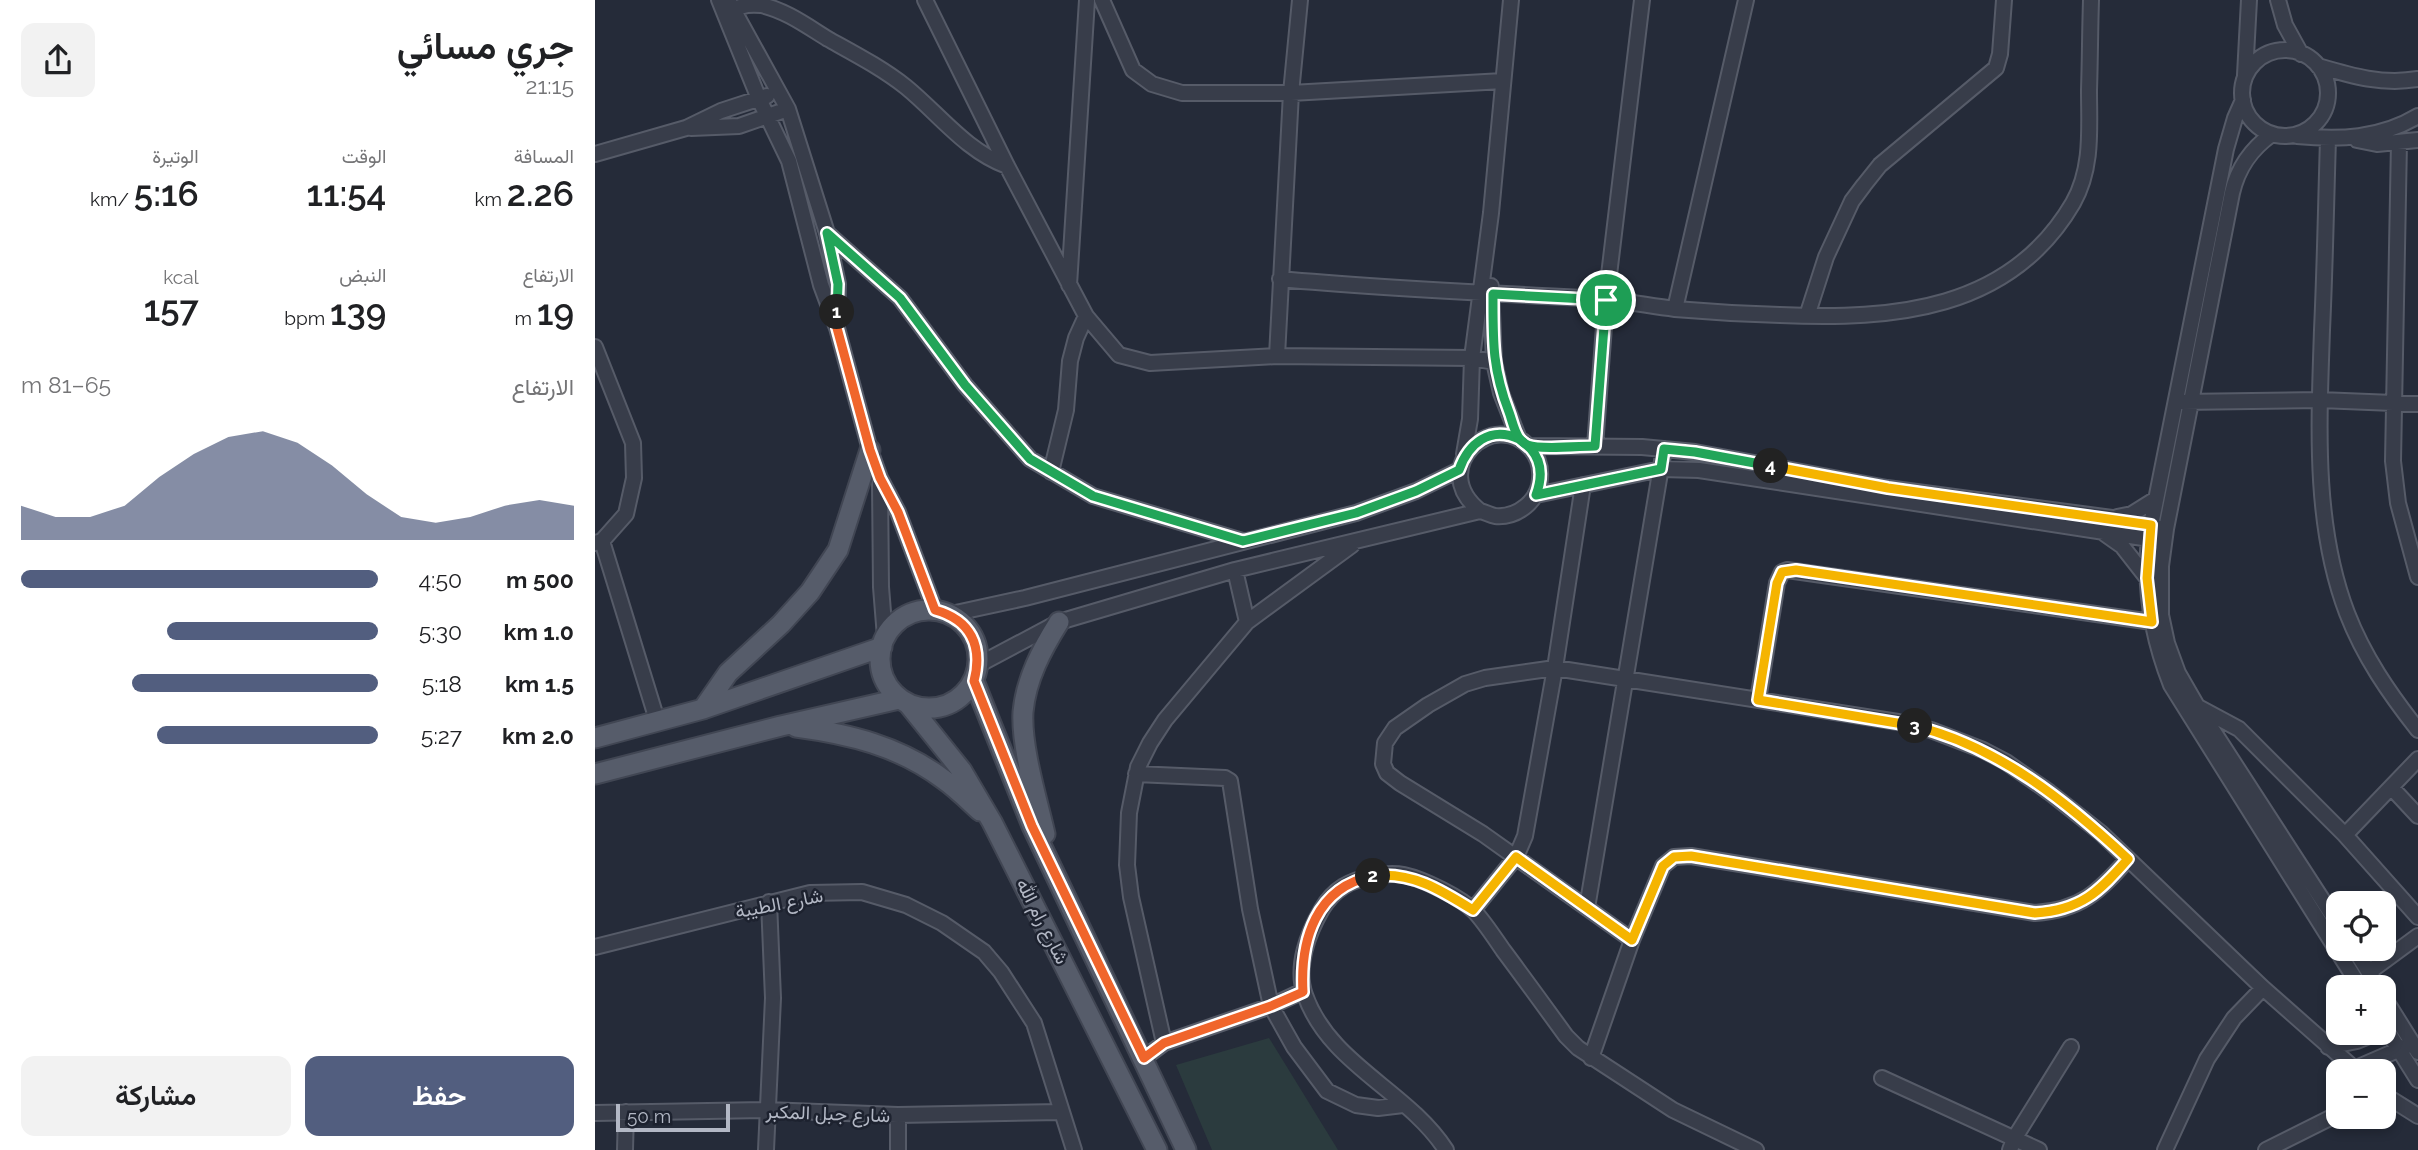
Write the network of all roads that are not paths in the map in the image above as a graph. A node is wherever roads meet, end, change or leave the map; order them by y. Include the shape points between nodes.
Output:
1 (719, 0) edge
2 (925, 0) edge
3 (1087, 0) edge
4 (1102, 0) edge
5 (1300, 0) edge
6 (1511, 0) edge
7 (1642, 0) edge
8 (1746, 0) edge
9 (2004, 0) edge
10 (2091, 0) edge
11 (2249, 0) edge
12 (2278, 0) edge
13 (732, 5) edge
14 (2301, 54) junction
15 (2318, 66) junction
16 (2418, 79) edge
17 (2244, 80) junction
18 (1503, 81) junction
19 (778, 91) junction
20 (1291, 93) junction
21 (759, 99) junction
22 (2243, 100) junction
23 (788, 109) junction
24 (768, 116) junction
25 (2418, 116) edge
26 (686, 128) junction
27 (2272, 134) junction
28 (2292, 135) junction
29 (2352, 138) junction
30 (2328, 139) junction
31 (2418, 140) edge
32 (2399, 142) junction
33 (595, 154) edge
34 (1007, 166) junction
35 (827, 233) junction
36 (1280, 279) junction
37 (1069, 285) junction
38 (1486, 293) junction
39 (1606, 300) junction
40 (1675, 309) junction
41 (1086, 316) junction
42 (1807, 316) junction
43 (837, 328) junction
44 (596, 350) edge
45 (1277, 356) junction
46 (1472, 358) junction
47 (1494, 362) junction
48 (2320, 400) junction
49 (2174, 402) junction
50 (2190, 402) junction
51 (2394, 402) junction
52 (2418, 404) edge
53 (1524, 443) junction
54 (1595, 446) junction
55 (1664, 449) junction
56 (870, 450) junction
57 (1464, 455) junction
58 (1661, 469) junction
59 (1459, 470) junction
60 (1051, 472) junction
61 (880, 478) junction
62 (1583, 485) junction
63 (1536, 495) junction
64 (2156, 499) junction
65 (1480, 511) junction
66 (2112, 518) junction
67 (2098, 530) junction
68 (2157, 534) junction
69 (1359, 540) junction
70 (1243, 541) junction
71 (599, 542) edge
72 (1235, 569) junction
73 (2147, 578) junction
74 (2418, 578) edge
75 (943, 612) junction
76 (1059, 622) junction
77 (1247, 622) junction
78 (2152, 622) junction
79 (883, 642) junction
80 (1555, 668) junction
81 (976, 673) junction
82 (1625, 680) junction
83 (1758, 700) junction
84 (904, 702) junction
85 (2197, 706) junction
86 (703, 709) junction
87 (657, 720) junction
88 (781, 726) junction
89 (2418, 730) edge
90 (595, 738) edge
91 (2418, 759) edge
92 (595, 774) edge
93 (1136, 774) junction
94 (2391, 787) junction
95 (2418, 816) edge
96 (992, 822) junction
97 (2345, 835) junction
98 (1516, 857) junction
99 (2128, 859) junction
100 (1053, 873) junction
101 (769, 902) junction
102 (2326, 905) edge
103 (1587, 908) junction
104 (1473, 910) junction
105 (2418, 917) edge
106 (2418, 936) edge
107 (1632, 940) junction
108 (595, 947) edge
109 (2362, 961) edge
110 (2369, 972) junction
111 (2352, 975) edge
112 (2371, 975) edge
113 (2263, 988) junction
114 (1303, 992) junction
115 (1271, 1006) junction
116 (2396, 1035) edge
117 (1164, 1043) junction
118 (2334, 1045) edge
119 (2328, 1046) junction
120 (2071, 1047) dead end
121 (2410, 1048) edge
122 (1144, 1058) junction
123 (1591, 1058) junction
124 (2343, 1059) edge
125 (2382, 1059) edge
126 (1882, 1078) dead end
127 (2418, 1080) edge
128 (2396, 1102) edge
129 (1403, 1105) junction
130 (766, 1110) junction
131 (626, 1112) junction
132 (1061, 1112) junction
133 (595, 1113) edge
134 (898, 1115) junction
135 (2418, 1116) edge
136 (2326, 1120) edge
137 (2012, 1144) edge
138 (1732, 1145) edge
139 (625, 1150) edge
140 (766, 1150) edge
141 (898, 1150) edge
142 (1074, 1150) edge
143 (1157, 1150) edge
144 (1186, 1150) edge
145 (1446, 1150) edge
146 (1756, 1150) edge
147 (2039, 1150) edge
148 (2165, 1150) edge
149 (2266, 1150) edge

1 - 21 street
2 - 34 street
3 - 37 street
4 - 20 street via 1133,70 1152,84 1182,93
5 - 20 street
6 - 18 street
7 - 39 street
8 - 40 street
9 - 42 street via 1996,68 1880,165 1864,185 1826,257
10 - 42 street via 2089,153 2073,202 2038,250 2002,278 1946,303 1861,315
11 - 17 street
12 - 14 street
13 - 19 street
13 - 34 street via 769,7 881,68 976,150
14 - 15 street
14 - 17 street via 2282,51 2263,57
15 - 16 street via 2369,80
15 - 28 street via 2327,83 2327,104 2310,128
17 - 22 street
18 - 20 street
18 - 38 street
19 - 21 street
19 - 23 street
20 - 36 street
21 - 24 street
21 - 26 street
22 - 27 street via 2250,117
22 - 49 street via 2226,149
23 - 24 street
23 - 35 street
24 - 26 street via 739,126
24 - 43 street via 789,161
25 - 29 street
26 - 33 street
27 - 28 street
27 - 50 street via 2252,150 2235,182
28 - 30 street
29 - 30 street
29 - 32 street via 2369,144
30 - 48 street
31 - 32 street
32 - 51 street
34 - 37 street
35 - 43 street via 838,284
35 - 60 street via 900,298 965,385 1030,459
36 - 38 street
36 - 45 street
37 - 41 street
38 - 39 street
38 - 46 street
38 - 47 street
39 - 40 street
39 - 54 street
40 - 42 street
41 - 45 street via 1119,355 1136,361
41 - 60 street via 1070,361 1066,410
43 - 56 street
44 - 71 street via 633,443 634,478 626,514
45 - 46 street
46 - 47 street
46 - 57 street
47 - 53 street via 1501,393
48 - 50 street
48 - 51 street
48 - 89 street via 2320,450 2334,570 2346,610 2376,673
49 - 50 street
49 - 64 street
50 - 68 street
51 - 52 street
51 - 74 street via 2398,503
53 - 54 street
53 - 57 street via 1504,435 1488,436
53 - 63 street via 1541,469
54 - 55 street
55 - 58 street
55 - 66 street via 1888,488
56 - 61 street
56 - 86 main road via 838,550 810,592 728,673
57 - 59 street
58 - 62 street
58 - 67 street via 1699,470
58 - 82 street
59 - 65 street via 1463,494
59 - 70 street via 1356,513
60 - 70 street via 1093,496
61 - 75 street
61 - 79 street
62 - 63 street
62 - 80 street
63 - 65 street via 1511,515
64 - 66 street via 2132,514
64 - 68 street
65 - 69 street
66 - 68 street
67 - 68 street
67 - 73 street via 2122,546
68 - 73 street
68 - 85 street via 2161,615 2178,673
69 - 72 street
69 - 77 street
70 - 75 street via 1025,598
71 - 87 street
72 - 76 street
72 - 77 street
73 - 78 street
75 - 79 main road via 917,612 894,626
75 - 81 main road via 965,627 973,639
76 - 81 street
76 - 100 main road via 1038,658 1023,711
77 - 93 street via 1165,720
78 - 83 street via 1787,570 1777,583
78 - 111 street via 2171,685
79 - 84 main road via 884,676
79 - 86 main road
80 - 82 street
80 - 98 street via 1525,836
80 - 98 street via 1465,684 1395,728 1382,755 1387,773 1400,783
81 - 84 main road via 966,692 944,705
81 - 100 main road, شارع رام الله
82 - 83 street
82 - 103 street
83 - 99 street via 1898,722 1983,750 2049,792
84 - 88 main road
84 - 96 main road, شارع رام الله via 962,771
85 - 97 street via 2239,729
85 - 102 street
86 - 87 main road
87 - 90 main road
88 - 92 main road
88 - 96 main road via 839,732 878,744 945,780
91 - 94 street
93 - 115 street via 1230,781
93 - 117 street via 1127,864
94 - 95 street
94 - 97 street
96 - 143 main road, شارع رام الله
97 - 105 street
98 - 103 street
98 - 104 street
99 - 107 street via 2085,900 2056,912 2035,913 1691,856 1674,857 1663,866
99 - 113 street
100 - 122 main road, شارع رام الله
101 - 108 street, شارع الطيبة
101 - 130 street via 773,998
101 - 132 street, شارع الطيبة via 810,892 862,892 906,905 985,952 1034,1023
103 - 107 street
104 - 114 street via 1406,876 1376,875 1342,886 1327,901 1308,936
104 - 123 street via 1566,1036
106 - 110 street
107 - 123 street
109 - 110 street
110 - 112 street
113 - 119 street
113 - 148 street via 2234,1018 2207,1059
114 - 115 street
114 - 129 street via 1338,1048
115 - 117 street
115 - 129 street via 1327,1091 1356,1105
116 - 121 street
117 - 122 street
118 - 119 street
119 - 124 street
120 - 137 street
121 - 125 street
121 - 127 street
122 - 144 main road, شارع رام الله
123 - 138 street
126 - 137 street
128 - 135 street
129 - 145 street
130 - 131 street, شارع جبل المكبر
130 - 134 street, شارع جبل المكبر
130 - 140 street
131 - 133 street, شارع جبل المكبر
131 - 139 street
132 - 134 street, شارع جبل المكبر
132 - 142 street, شارع الطيبة
134 - 141 street
136 - 149 street
137 - 147 street
138 - 146 street

